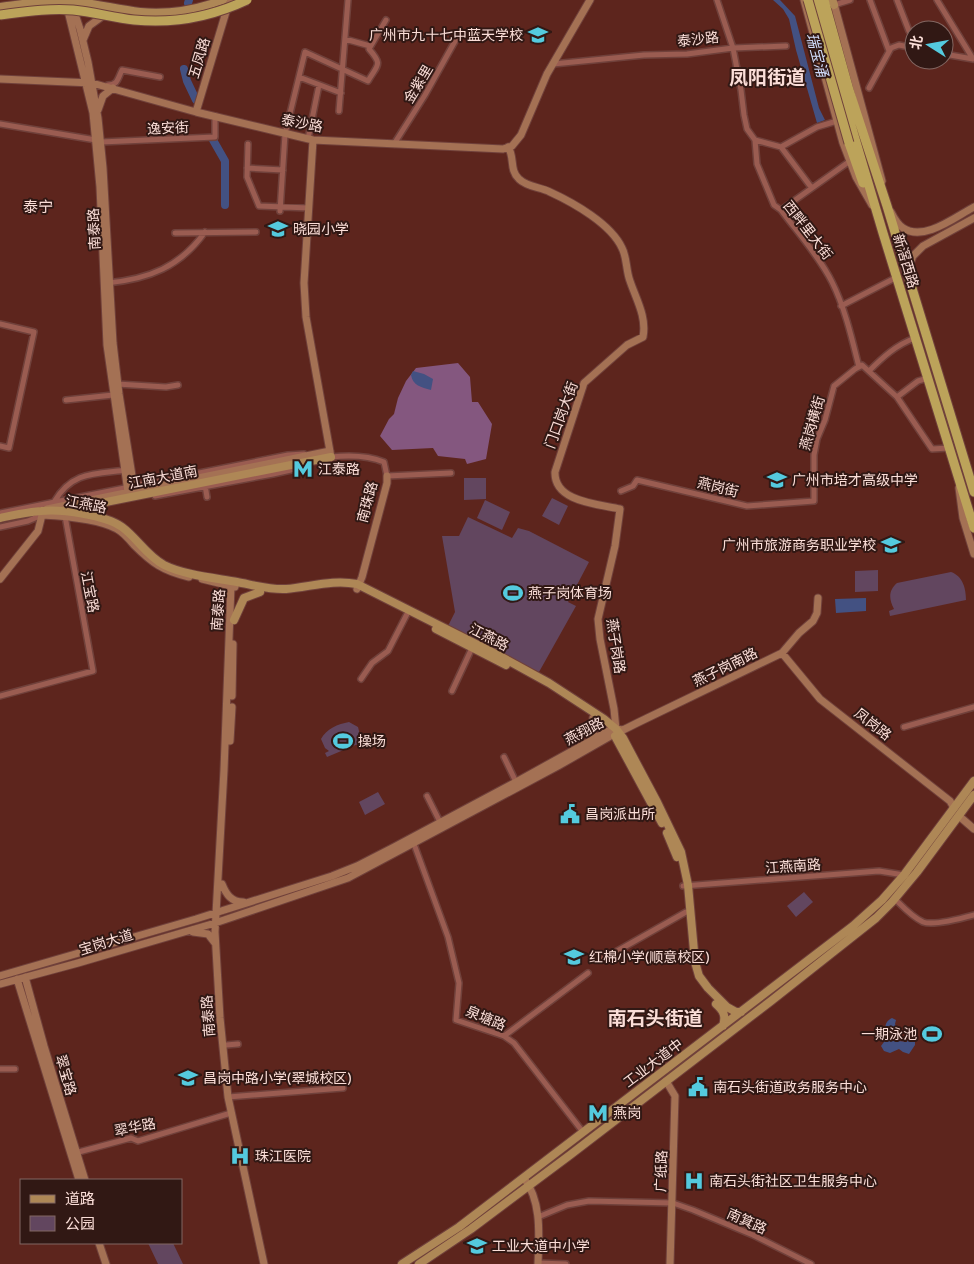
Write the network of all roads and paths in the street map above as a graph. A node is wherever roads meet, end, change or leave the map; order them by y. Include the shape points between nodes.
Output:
1 (223, 0) edge
2 (232, 0) edge
3 (247, 0) edge
4 (253, 0) edge
5 (348, 0) edge
6 (590, 0) edge
7 (717, 0) edge
8 (804, 0) edge
9 (808, 0) edge
10 (816, 0) edge
11 (824, 0) edge
12 (850, 0) edge
13 (870, 0) edge
14 (897, 0) edge
15 (937, 0) edge
16 (66, 1) edge
17 (833, 2) edge
18 (206, 6) junction
19 (0, 8) edge
20 (226, 12) junction
21 (72, 14) junction
22 (0, 17) edge
23 (100, 18) junction
24 (386, 20) dead end
25 (905, 20) edge
26 (459, 34) dead end
27 (345, 39) junction
28 (83, 43) junction
29 (370, 46) junction
30 (786, 46) dead end
31 (904, 46) edge
32 (733, 48) junction
33 (889, 51) junction
34 (954, 56) edge
35 (973, 60) edge
36 (552, 64) junction
37 (342, 69) junction
38 (160, 77) dead end
39 (299, 77) junction
40 (0, 79) edge
41 (89, 83) junction
42 (320, 85) junction
43 (102, 86) junction
44 (113, 88) junction
45 (869, 88) dead end
46 (341, 93) junction
47 (339, 111) dead end
48 (196, 112) junction
49 (97, 113) junction
50 (215, 116) junction
51 (837, 121) junction
52 (0, 124) edge
53 (285, 134) junction
54 (311, 140) junction
55 (755, 140) junction
56 (99, 141) junction
57 (248, 144) dead end
58 (394, 144) junction
59 (508, 147) junction
60 (781, 147) junction
61 (850, 161) junction
62 (248, 168) junction
63 (283, 170) junction
64 (811, 187) junction
65 (887, 206) junction
66 (974, 207) edge
67 (309, 208) junction
68 (281, 209) junction
69 (781, 210) junction
70 (877, 212) junction
71 (974, 218) edge
72 (205, 232) junction
73 (256, 232) dead end
74 (175, 233) dead end
75 (907, 271) junction
76 (897, 277) junction
77 (106, 283) junction
78 (841, 306) junction
79 (0, 324) edge
80 (915, 338) junction
81 (861, 366) junction
82 (869, 371) junction
83 (928, 378) junction
84 (118, 384) junction
85 (178, 385) dead end
86 (113, 395) junction
87 (897, 396) junction
88 (66, 400) dead end
89 (0, 446) edge
90 (949, 448) junction
91 (331, 454) junction
92 (281, 465) junction
93 (128, 470) junction
94 (451, 474) dead end
95 (386, 476) junction
96 (958, 478) junction
97 (189, 480) junction
98 (205, 484) junction
99 (131, 490) junction
100 (621, 492) dead end
101 (974, 492) edge
102 (207, 497) dead end
103 (814, 501) joint
104 (54, 502) junction
105 (93, 504) junction
106 (620, 509) joint
107 (41, 510) junction
108 (0, 513) edge
109 (62, 514) junction
110 (93, 516) junction
111 (0, 518) edge
112 (0, 523) edge
113 (0, 527) edge
114 (974, 528) edge
115 (974, 554) edge
116 (0, 580) edge
117 (234, 585) junction
118 (358, 586) junction
119 (260, 592) junction
120 (818, 598) dead end
121 (407, 614) junction
122 (234, 620) junction
123 (472, 648) junction
124 (782, 653) junction
125 (361, 679) dead end
126 (452, 691) dead end
127 (0, 696) edge
128 (974, 707) edge
129 (593, 718) junction
130 (904, 727) dead end
131 (613, 731) junction
132 (593, 743) junction
133 (504, 757) dead end
134 (974, 781) edge
135 (516, 782) junction
136 (974, 795) edge
137 (427, 796) dead end
138 (954, 808) junction
139 (959, 816) junction
140 (440, 822) junction
141 (972, 825) edge
142 (414, 844) junction
143 (904, 875) junction
144 (222, 884) junction
145 (685, 886) junction
146 (895, 899) junction
147 (248, 902) junction
148 (238, 906) junction
149 (218, 912) junction
150 (686, 912) junction
151 (240, 914) junction
152 (974, 915) edge
153 (196, 919) junction
154 (217, 922) junction
155 (198, 928) junction
156 (182, 932) junction
157 (216, 946) junction
158 (72, 956) junction
159 (603, 959) dead end
160 (56, 960) junction
161 (74, 964) junction
162 (58, 969) junction
163 (588, 973) dead end
164 (0, 976) edge
165 (25, 977) junction
166 (17, 979) junction
167 (0, 984) edge
168 (741, 1012) junction
169 (724, 1026) junction
170 (504, 1036) junction
171 (238, 1044) dead end
172 (226, 1045) junction
173 (15, 1068) dead end
174 (0, 1069) edge
175 (666, 1081) junction
176 (343, 1088) dead end
177 (230, 1097) junction
178 (231, 1113) junction
179 (583, 1132) junction
180 (73, 1153) junction
181 (524, 1178) junction
182 (79, 1179) edge
183 (84, 1179) edge
184 (530, 1185) junction
185 (673, 1203) junction
186 (538, 1217) junction
187 (99, 1244) edge
188 (538, 1263) edge
189 (106, 1264) edge
190 (265, 1264) edge
191 (402, 1264) edge
192 (419, 1264) edge
193 (566, 1264) edge
194 (670, 1264) edge
195 (810, 1264) edge

1 - 18 main road
2 - 19 highway via 204,10 168,16 136,15 70,4
2 - 20 main road, 五凤路
3 - 22 highway, bridge via 215,13 168,21 133,20 61,9
4 - 20 main road
5 - 27 street
6 - 36 main road
7 - 32 street, 西畔里大街
8 - 51 main road
9 - 70 highway, bridge via 849,143 862,182
10 - 70 highway, 新滘西路
11 - 65 highway, 新滘西路
12 - 17 street
13 - 33 street
14 - 25 street
15 - 35 street
16 - 18 main road via 149,12 178,12
16 - 19 main road
16 - 21 main road, 南泰路
17 - 65 main road
18 - 20 main road
20 - 23 main road via 164,25
20 - 48 main road, 五凤路
21 - 22 main road
21 - 23 main road
21 - 28 main road, 南泰路
21 - 41 main road, 南泰路
23 - 28 main road via 89,26
24 - 29 street
26 - 58 street, 金紫里
27 - 29 street
27 - 37 street
28 - 41 main road, 南泰路
29 - 37 street via 378,63 368,81
30 - 32 street, 泰沙路
31 - 33 street
32 - 36 street, 泰沙路
32 - 55 street, 西畔里大街 via 747,129
33 - 45 street
34 - 35 street
36 - 59 main road via 520,135
37 - 39 street via 305,52
37 - 46 street
38 - 43 street via 122,70 113,85
39 - 42 street
39 - 53 street
40 - 41 main road, 泰沙路
41 - 43 main road, 泰沙路
41 - 49 main road, 南泰路
41 - 56 main road, 南泰路
42 - 46 street
42 - 54 street
43 - 44 main road, 泰沙路
44 - 48 main road, 泰沙路
44 - 49 main road via 103,96
46 - 47 street
48 - 50 main road, 泰沙路
49 - 56 main road, 南泰路
50 - 53 main road, 泰沙路
50 - 56 street, 逸安街 via 215,137
51 - 60 street via 817,127
51 - 61 main road
52 - 56 street
53 - 54 main road, 泰沙路
53 - 63 street
54 - 58 main road, 泰沙路
54 - 67 main road
55 - 60 street
55 - 69 street, 西畔里大街 via 757,164 774,205
56 - 77 main road, 南泰路
57 - 62 street
58 - 59 main road, 泰沙路
59 - 106 main road, 门口岗大街 via 514,173 519,179 554,194 597,219 623,249 627,274 641,312 643,337 622,348 584,383 555,472 558,485 566,495
60 - 64 street
61 - 64 street
61 - 70 main road
62 - 63 street
62 - 68 street via 247,177 259,206
63 - 68 street
64 - 69 street
65 - 66 main road via 904,229 920,232 931,230
65 - 75 highway, 新滘西路
67 - 68 street
67 - 91 main road via 304,283 306,317
69 - 78 street, 西畔里大街 via 817,256
70 - 76 highway, 新滘西路
71 - 75 main road via 924,246 913,256
72 - 73 street
72 - 74 street
72 - 77 street via 194,248 154,274
75 - 101 highway, 新滘西路
76 - 78 street
76 - 80 highway, 新滘西路
77 - 84 main road, 南泰路
77 - 86 main road, 南泰路 via 107,345
78 - 81 street, 西畔里大街
79 - 89 street via 34,332 9,448
80 - 82 street via 902,343
80 - 83 highway, 新滘西路
81 - 82 street
81 - 103 street, 燕岗横街 via 834,386 814,455
82 - 87 street
83 - 87 street
83 - 90 highway, 新滘西路
84 - 85 street
84 - 93 main road, 南泰路
86 - 88 street
86 - 93 main road, 南泰路
87 - 90 street via 932,449
90 - 96 highway, 新滘西路
91 - 92 main road, 江南大道南
91 - 95 street via 384,462
92 - 97 main road, 江南大道南
92 - 98 main road, 江南大道南
93 - 99 main road, 南泰路
93 - 104 street via 87,475 70,482
94 - 95 street
95 - 118 main road, 南珠路 via 387,483
96 - 114 highway, 新滘西路
96 - 115 main road via 962,518
97 - 98 main road, 江南大道南
97 - 99 main road, 江南大道南
98 - 102 street
98 - 105 street via 110,505
99 - 104 street
99 - 105 main road, 江南大道南
99 - 107 main road, 江南大道南
100 - 103 street, 燕岗街 via 637,480 747,506
104 - 107 street
105 - 109 main road, 江南大道南
105 - 110 main road
106 - 131 main road, 燕子岗路 via 598,619 616,718
107 - 108 street
107 - 109 main road, 江燕路
107 - 111 main road, 江南大道南
107 - 112 main road, 江南大道南
107 - 113 street via 28,522
107 - 116 main road via 38,531
109 - 110 main road, 江燕路
109 - 117 main road, 江燕路 via 118,529 164,570
109 - 127 street, 江宝路 via 93,671
110 - 117 main road, 江燕路 via 120,525 165,565
117 - 118 main road, 江燕路 via 282,589 340,582
117 - 119 main road, 江燕路
117 - 122 main road, 南泰路
117 - 149 main road, 南泰路
118 - 119 main road, 江燕路 via 284,594
118 - 121 main road, 江燕路
118 - 131 main road, 江燕路 via 528,671 571,697
119 - 122 main road via 244,598
120 - 124 main road, 燕子岗南路 via 818,613 813,621
121 - 123 main road, 江燕路
121 - 125 street via 388,651 372,663
122 - 144 main road, 南泰路
123 - 126 street
123 - 129 main road, 江燕路 via 540,683
124 - 131 main road, 燕子岗南路 via 637,724
124 - 138 main road, 凤岗路 via 820,698 950,801
128 - 130 street
129 - 131 main road, 江燕路
129 - 132 main road
131 - 132 main road, 燕翔路
131 - 145 main road, 江燕路 via 665,828
132 - 135 main road, 燕翔路
132 - 142 main road, 燕翔路
133 - 135 street
134 - 138 main road, 工业大道中
135 - 140 main road, 燕翔路
136 - 139 main road
137 - 140 street
138 - 143 main road, 工业大道中
139 - 141 main road
139 - 146 main road
140 - 147 main road, 燕翔路 via 357,866
142 - 151 main road, 燕翔路 via 348,878
142 - 170 street, 泉塘路 via 448,936 459,983 456,1020
143 - 145 street, 江燕南路 via 878,871
143 - 168 main road, 工业大道中 via 858,921
144 - 147 main road via 233,900
144 - 149 main road, 南泰路
145 - 150 main road, 江燕路
145 - 168 main road, 江燕路 via 699,976 727,1007
146 - 152 street via 924,923 954,921
146 - 175 main road via 876,918
147 - 148 main road, 燕翔路
148 - 149 main road, 燕翔路
148 - 151 street
149 - 153 main road, 宝岗大道
149 - 154 main road, 南泰路
150 - 159 street
150 - 169 main road, 江燕路 via 692,970 702,990 724,1011
151 - 154 main road, 燕翔路
153 - 155 main road via 200,922
153 - 158 main road, 宝岗大道
154 - 155 main road, 宝岗大道
154 - 157 main road, 南泰路
154 - 172 main road, 南泰路
155 - 156 main road, 宝岗大道
156 - 157 main road via 208,934
156 - 161 main road, 宝岗大道
157 - 177 main road, 南泰路 via 220,1018
158 - 160 main road, 宝岗大道
158 - 161 main road
160 - 162 main road via 60,965
160 - 164 main road, 宝岗大道
161 - 162 main road, 宝岗大道
162 - 165 main road, 宝岗大道
163 - 170 street
165 - 166 main road, 宝岗大道
165 - 180 main road, 翠宝路
166 - 167 main road, 宝岗大道
166 - 180 main road, 翠宝路
168 - 169 main road, 工业大道中
169 - 179 main road, 工业大道中
170 - 179 street, 泉塘路 via 514,1043
171 - 172 street
172 - 177 main road, 南泰路
173 - 174 street
175 - 184 main road
175 - 185 main road, 广纸路 via 675,1096
176 - 177 street
177 - 178 main road, 南泰路
177 - 190 main road, 南泰路
178 - 180 street, 翠华路 via 138,1141 131,1138
178 - 190 main road, 南泰路
179 - 181 main road, 工业大道中
180 - 182 main road, 翠宝路
180 - 183 main road, 翠宝路
181 - 184 main road
181 - 191 main road, 工业大道中 via 459,1227
184 - 186 main road
184 - 192 main road
185 - 186 street via 589,1201 567,1205
185 - 194 main road, 广纸路
185 - 195 street, 南箕路 via 753,1235
186 - 188 main road
187 - 189 main road
188 - 193 street

